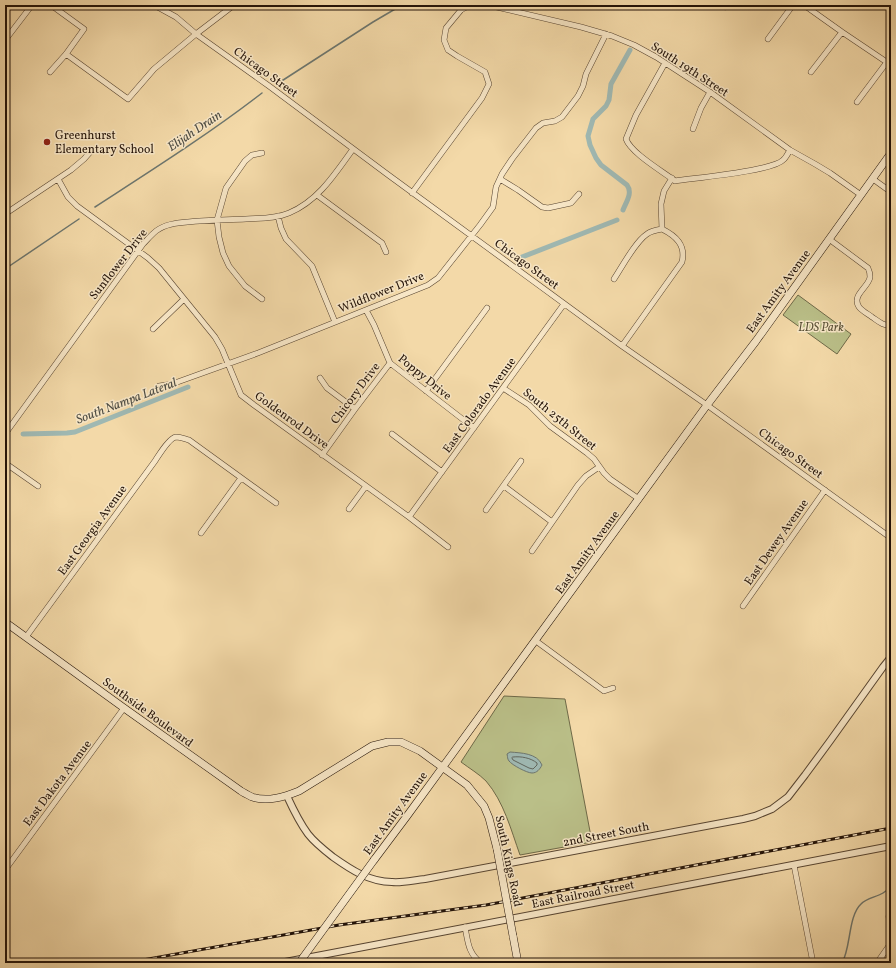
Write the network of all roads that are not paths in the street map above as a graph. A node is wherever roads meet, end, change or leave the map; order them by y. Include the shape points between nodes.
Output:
1 (32, 5) edge
2 (51, 5) edge
3 (154, 5) edge
4 (234, 5) edge
5 (470, 5) edge
6 (488, 5) edge
7 (793, 5) edge
8 (804, 5) edge
9 (842, 32) junction
10 (196, 34) junction
11 (606, 34) junction
12 (6, 39) dead end
13 (768, 39) dead end
14 (66, 54) junction
15 (665, 63) junction
16 (889, 64) edge
17 (50, 72) dead end
18 (811, 72) dead end
19 (710, 92) junction
20 (857, 102) dead end
21 (693, 129) dead end
22 (353, 149) junction
23 (92, 150) dead end
24 (790, 150) junction
25 (262, 153) dead end
26 (891, 153) edge
27 (672, 178) junction
28 (58, 179) junction
29 (500, 179) junction
30 (873, 179) junction
31 (891, 192) edge
32 (412, 193) junction
33 (579, 194) dead end
34 (317, 195) junction
35 (861, 196) junction
36 (5, 214) edge
37 (278, 216) junction
38 (217, 220) junction
39 (662, 229) junction
40 (472, 236) junction
41 (830, 239) junction
42 (138, 250) junction
43 (386, 252) dead end
44 (614, 279) dead end
45 (184, 299) junction
46 (262, 299) dead end
47 (564, 304) junction
48 (487, 308) dead end
49 (366, 310) junction
50 (335, 322) junction
51 (891, 325) edge
52 (154, 329) dead end
53 (622, 346) junction
54 (229, 363) junction
55 (390, 363) junction
56 (320, 378) dead end
57 (159, 386) dead end
58 (504, 388) junction
59 (426, 391) junction
60 (707, 405) junction
61 (355, 410) junction
62 (474, 428) junction
63 (5, 434) edge
64 (392, 434) dead end
65 (322, 455) junction
66 (521, 461) dead end
67 (5, 463) edge
68 (599, 467) junction
69 (442, 472) junction
70 (241, 478) junction
71 (38, 486) dead end
72 (366, 486) junction
73 (504, 486) junction
74 (826, 490) junction
75 (639, 499) junction
76 (276, 503) dead end
77 (349, 509) dead end
78 (486, 510) dead end
79 (409, 517) junction
80 (552, 522) junction
81 (201, 533) dead end
82 (891, 538) edge
83 (448, 547) dead end
84 (532, 551) dead end
85 (743, 606) dead end
86 (5, 622) edge
87 (26, 637) junction
88 (536, 641) junction
89 (891, 657) edge
90 (613, 688) dead end
91 (124, 708) junction
92 (443, 767) junction
93 (287, 796) junction
94 (891, 846) edge
95 (794, 865) junction
96 (5, 870) edge
97 (891, 908) edge
98 (891, 925) edge
99 (465, 927) junction
100 (891, 943) edge
101 (280, 963) edge
102 (299, 963) edge
103 (481, 963) edge
104 (518, 963) edge
105 (813, 963) edge
106 (877, 963) edge

1 - 12 street
2 - 14 street via 84,29
3 - 10 street, Chicago Street via 176,17
4 - 10 street
5 - 32 street via 461,10 446,28 444,40 448,50 485,72 489,84 482,98
6 - 11 street, South 19th Street
7 - 13 street
8 - 9 street
9 - 16 street
9 - 18 street
10 - 14 street via 154,69 128,99
10 - 22 street, Chicago Street
11 - 15 street, South 19th Street via 634,45
11 - 29 street, Wildflower Drive via 578,96 562,117 536,128
14 - 17 street
15 - 19 street, South 19th Street
15 - 27 street via 636,115 626,139 638,154
16 - 20 street
19 - 21 street
19 - 24 street, South 19th Street
22 - 32 street, Chicago Street
22 - 34 street, Sunflower Drive
23 - 28 street
24 - 27 street via 783,161 774,165 675,181
24 - 35 street, South 19th Street via 830,173
25 - 38 street via 252,155 245,161 226,188
26 - 30 main road, East Amity Avenue
27 - 39 street via 664,191 661,204
28 - 36 street
28 - 42 street, Goldenrod Drive via 68,197 77,206
29 - 33 street via 542,207 571,203
29 - 40 street, Wildflower Drive via 493,207
30 - 31 street
30 - 35 main road, East Amity Avenue
32 - 40 street, Chicago Street
34 - 37 street, Sunflower Drive via 288,214
34 - 43 street via 382,243
35 - 41 main road, East Amity Avenue
37 - 38 street, Sunflower Drive
37 - 50 street via 286,239 312,266
38 - 42 street, Sunflower Drive via 171,224 157,231
38 - 46 street via 223,253 229,266 245,286
39 - 44 street via 646,235
39 - 53 street via 678,240 684,255 682,262
40 - 47 street, Chicago Street
40 - 49 street, Wildflower Drive via 438,278 428,285
41 - 51 street via 868,268 870,277 857,300 859,306 881,324
41 - 60 main road, East Amity Avenue
42 - 45 street, Goldenrod Drive via 159,268
42 - 63 street, Sunflower Drive
45 - 52 street
45 - 54 street, Goldenrod Drive via 215,337
47 - 53 street, Chicago Street
47 - 58 street, East Colorado Avenue
48 - 59 street
49 - 50 street, Wildflower Drive
49 - 55 street, Poppy Drive
50 - 54 street, Wildflower Drive
53 - 60 street, Chicago Street
54 - 57 street, Wildflower Drive via 172,384
54 - 65 street, Goldenrod Drive via 241,395
55 - 59 street, Poppy Drive
55 - 61 street, Chicory Drive
56 - 61 street via 327,388
58 - 62 street, East Colorado Avenue
58 - 68 street, South 25th Street via 529,405 550,426 587,453
59 - 62 street, Poppy Drive
60 - 74 street, Chicago Street
60 - 75 main road, East Amity Avenue
61 - 65 street, Chicory Drive
62 - 69 street, East Colorado Avenue
64 - 69 street
65 - 72 street, Goldenrod Drive
66 - 73 street
67 - 71 street
68 - 75 street, South 25th Street via 610,479
68 - 80 street via 578,485
69 - 79 street, East Colorado Avenue
70 - 76 street
70 - 81 street
70 - 87 street, East Georgia Avenue via 189,440 177,437 169,441
72 - 77 street
72 - 79 street, Goldenrod Drive
73 - 78 street
73 - 80 street
74 - 82 street, Chicago Street
74 - 85 street, East Dewey Avenue
75 - 88 main road, East Amity Avenue
79 - 83 street, Goldenrod Drive
80 - 84 street
86 - 87 main road, Southside Boulevard
87 - 91 main road, Southside Boulevard
88 - 90 street via 604,691
88 - 92 main road, East Amity Avenue
89 - 93 street, 2nd Street South via 788,797 772,809 743,819 425,879 391,882 365,877 320,847 301,825
91 - 93 main road, Southside Boulevard via 252,797 275,799
91 - 96 street, East Dakota Avenue
92 - 93 main road, South Kings Road via 411,746 401,742 388,742 372,746
92 - 102 main road, East Amity Avenue, bridge
92 - 104 main road, South Kings Road, bridge via 467,785 484,806 489,818
94 - 95 street, East Railroad Street
95 - 99 street, East Railroad Street
95 - 105 street
97 - 98 street
99 - 101 street, East Railroad Street
99 - 103 street via 470,949
100 - 106 street

